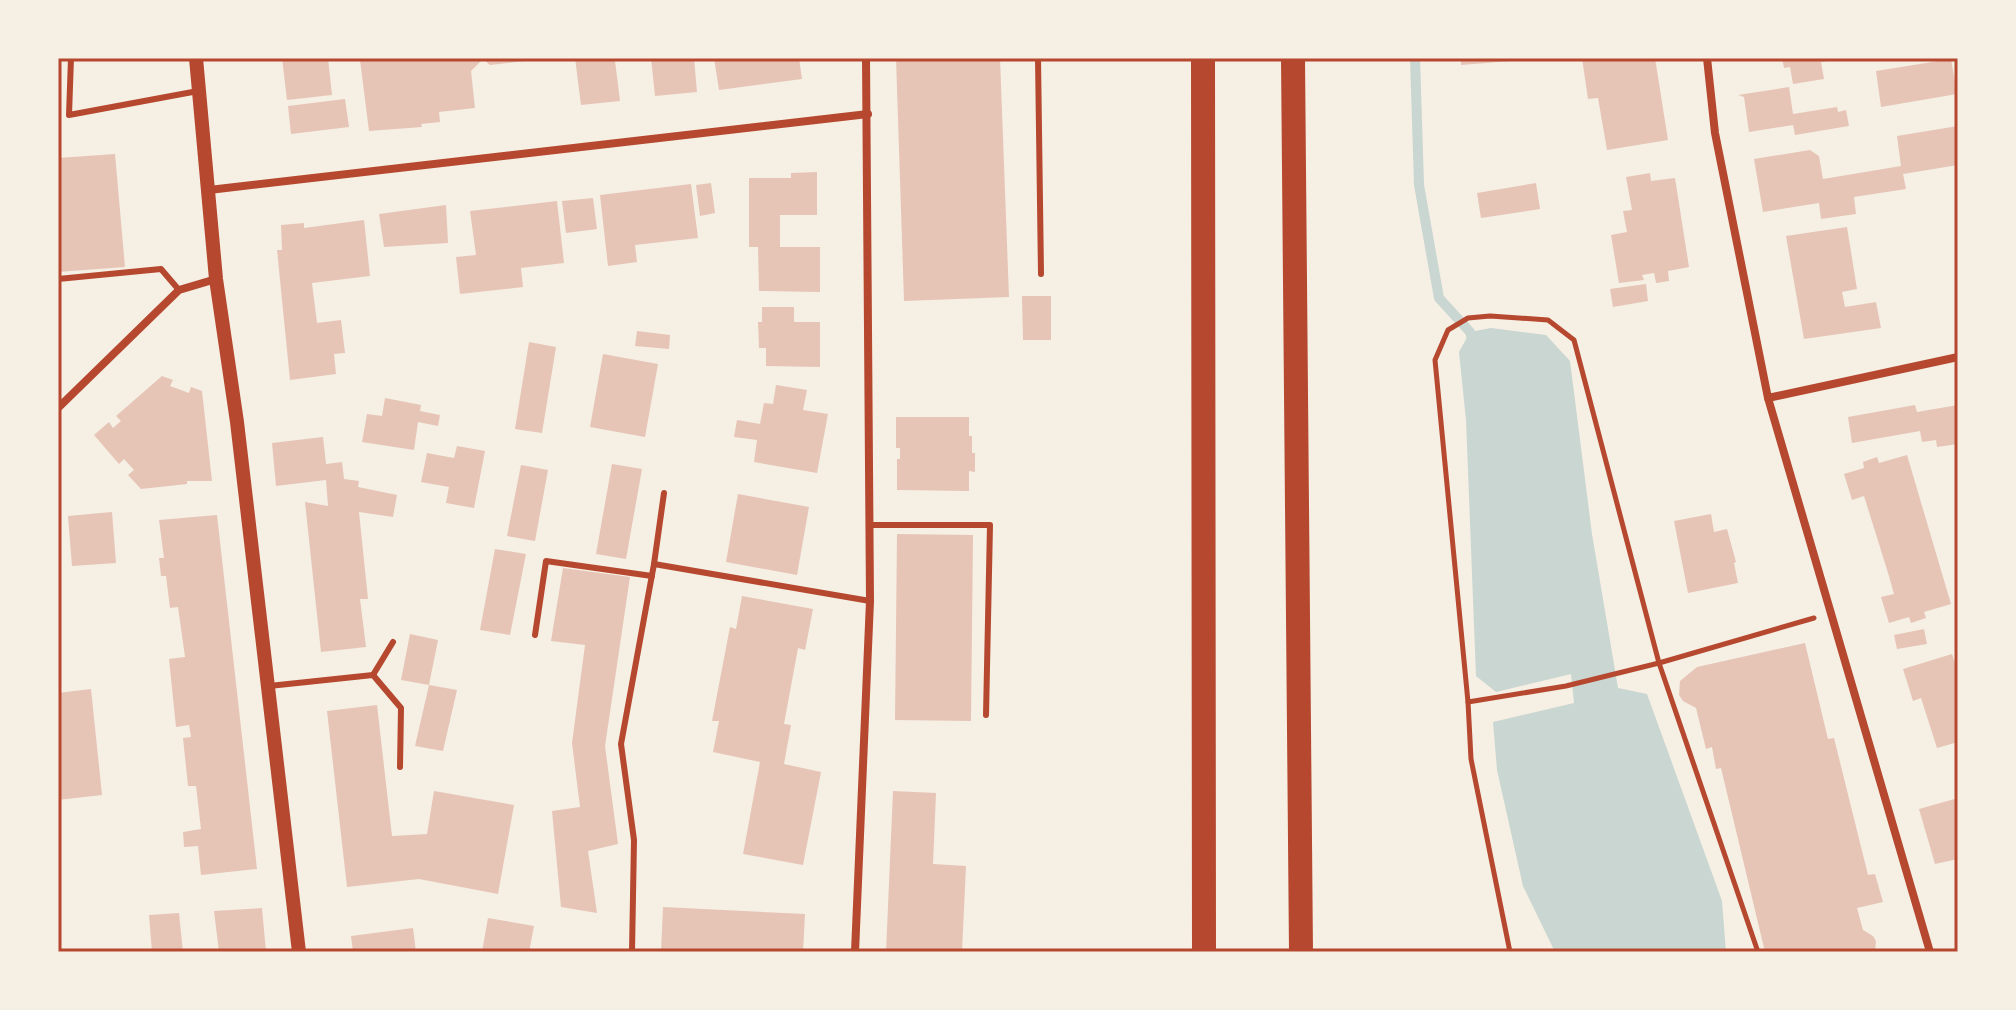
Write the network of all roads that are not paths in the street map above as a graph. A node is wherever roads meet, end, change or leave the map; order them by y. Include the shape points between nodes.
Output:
1 (71, 58) edge
2 (196, 58) edge
3 (866, 58) edge
4 (1038, 58) edge
5 (1203, 58) edge
6 (1293, 58) edge
7 (1707, 58) edge
8 (198, 91) junction
9 (868, 114) junction
10 (69, 115) junction
11 (58, 116) edge
12 (209, 190) junction
13 (1041, 274) dead end
14 (58, 279) edge
15 (216, 279) junction
16 (179, 290) junction
17 (1958, 357) edge
18 (1768, 398) junction
19 (58, 408) edge
20 (664, 493) dead end
21 (870, 525) junction
22 (654, 564) junction
23 (652, 576) junction
24 (870, 601) junction
25 (535, 635) dead end
26 (393, 642) dead end
27 (373, 675) junction
28 (269, 686) junction
29 (986, 715) dead end
30 (400, 767) dead end
31 (299, 952) edge
32 (632, 952) edge
33 (855, 952) edge
34 (1204, 952) edge
35 (1301, 952) edge
36 (1930, 952) edge

1 - 10 lane
2 - 8 street
3 - 9 street
4 - 13 lane
5 - 34 highway
6 - 35 highway
7 - 18 street via 1715,133
8 - 10 lane
8 - 12 street
9 - 12 street
9 - 21 street
10 - 11 lane
12 - 15 street
14 - 16 lane via 161,269
15 - 16 street
15 - 28 street
16 - 19 street
17 - 18 street
18 - 36 street
20 - 22 lane
21 - 24 street
21 - 29 lane via 990,525
22 - 23 lane
22 - 24 lane
23 - 25 lane via 546,561
23 - 32 lane via 621,744 634,840
24 - 33 street
26 - 27 lane
27 - 28 lane
27 - 30 lane via 401,708
28 - 31 street

